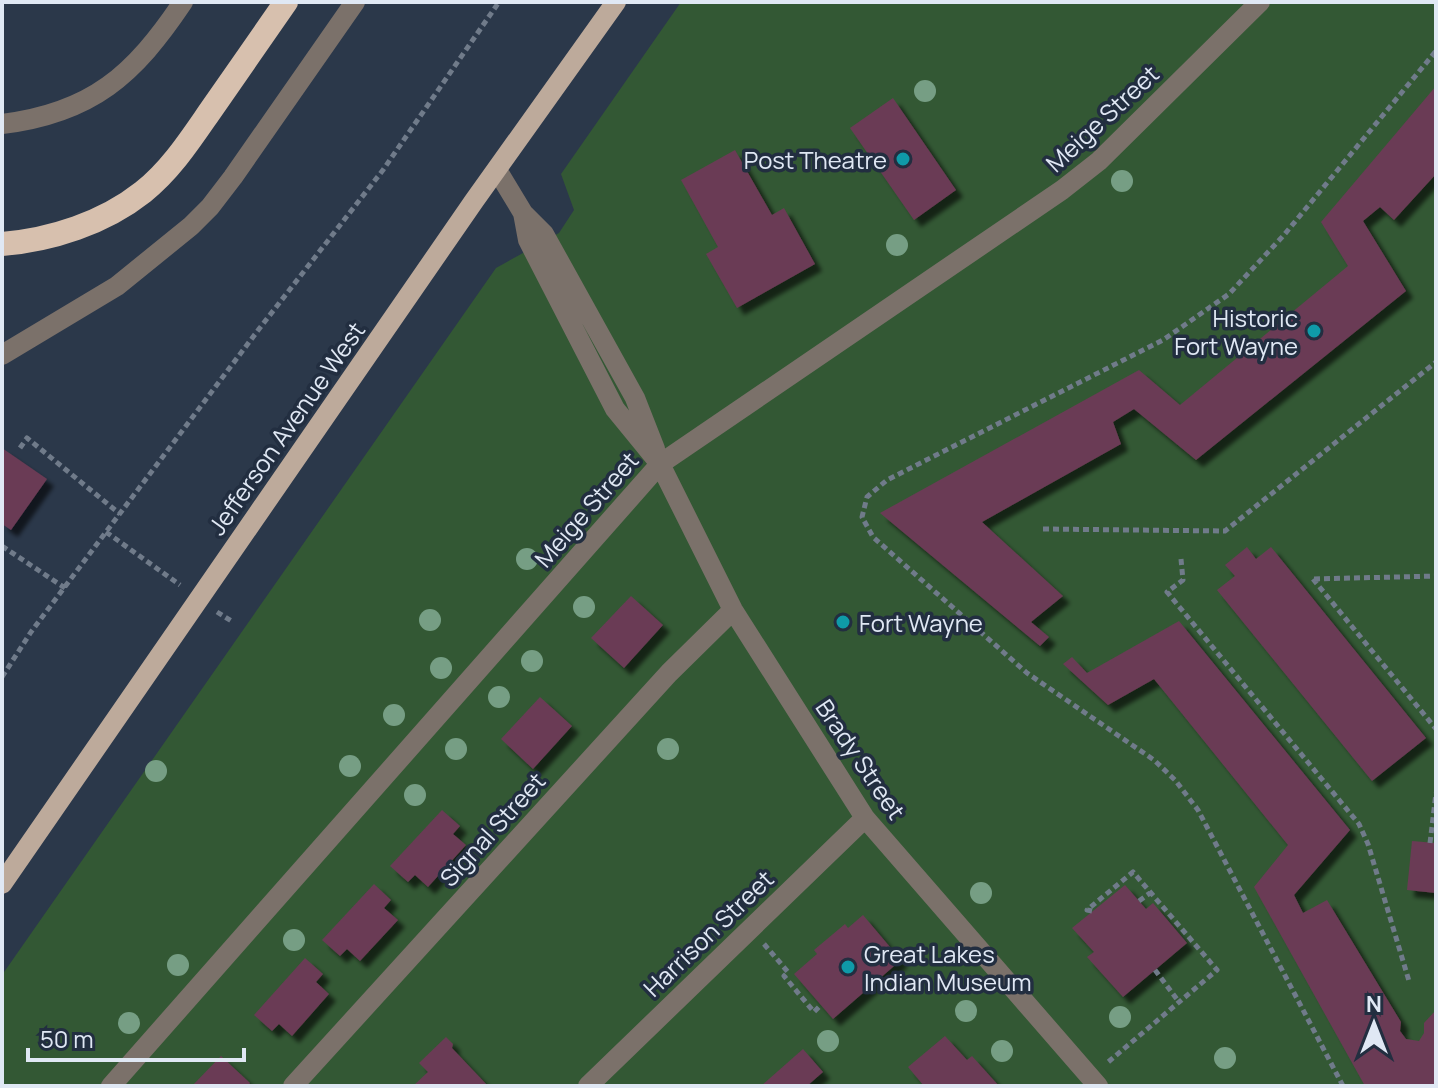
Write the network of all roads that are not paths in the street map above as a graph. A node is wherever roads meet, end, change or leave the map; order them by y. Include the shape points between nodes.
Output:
1 (183, 2) edge
2 (286, 2) edge
3 (355, 2) edge
4 (616, 2) edge
5 (1260, 2) edge
6 (2, 124) edge
7 (497, 170) junction
8 (2, 244) edge
9 (2, 355) edge
10 (660, 464) junction
11 (733, 610) junction
12 (865, 818) junction
13 (2, 884) edge
14 (111, 1086) edge
15 (293, 1086) edge
16 (588, 1086) edge
17 (1098, 1086) edge

1 - 6 street via 111,87 56,113
2 - 8 highway via 190,139 142,192 91,222
3 - 9 street via 233,177 191,226 117,286
4 - 7 main road, Jefferson Avenue West
5 - 10 street, Meige Street via 1099,161 1062,190
7 - 10 street, Brady Street via 523,213 528,240 615,409
7 - 13 main road, Jefferson Avenue West
10 - 11 street, Brady Street
10 - 14 street, Meige Street
11 - 12 street, Brady Street
11 - 15 street, Signal Street via 669,673
12 - 16 street, Harrison Street
12 - 17 street, Brady Street

